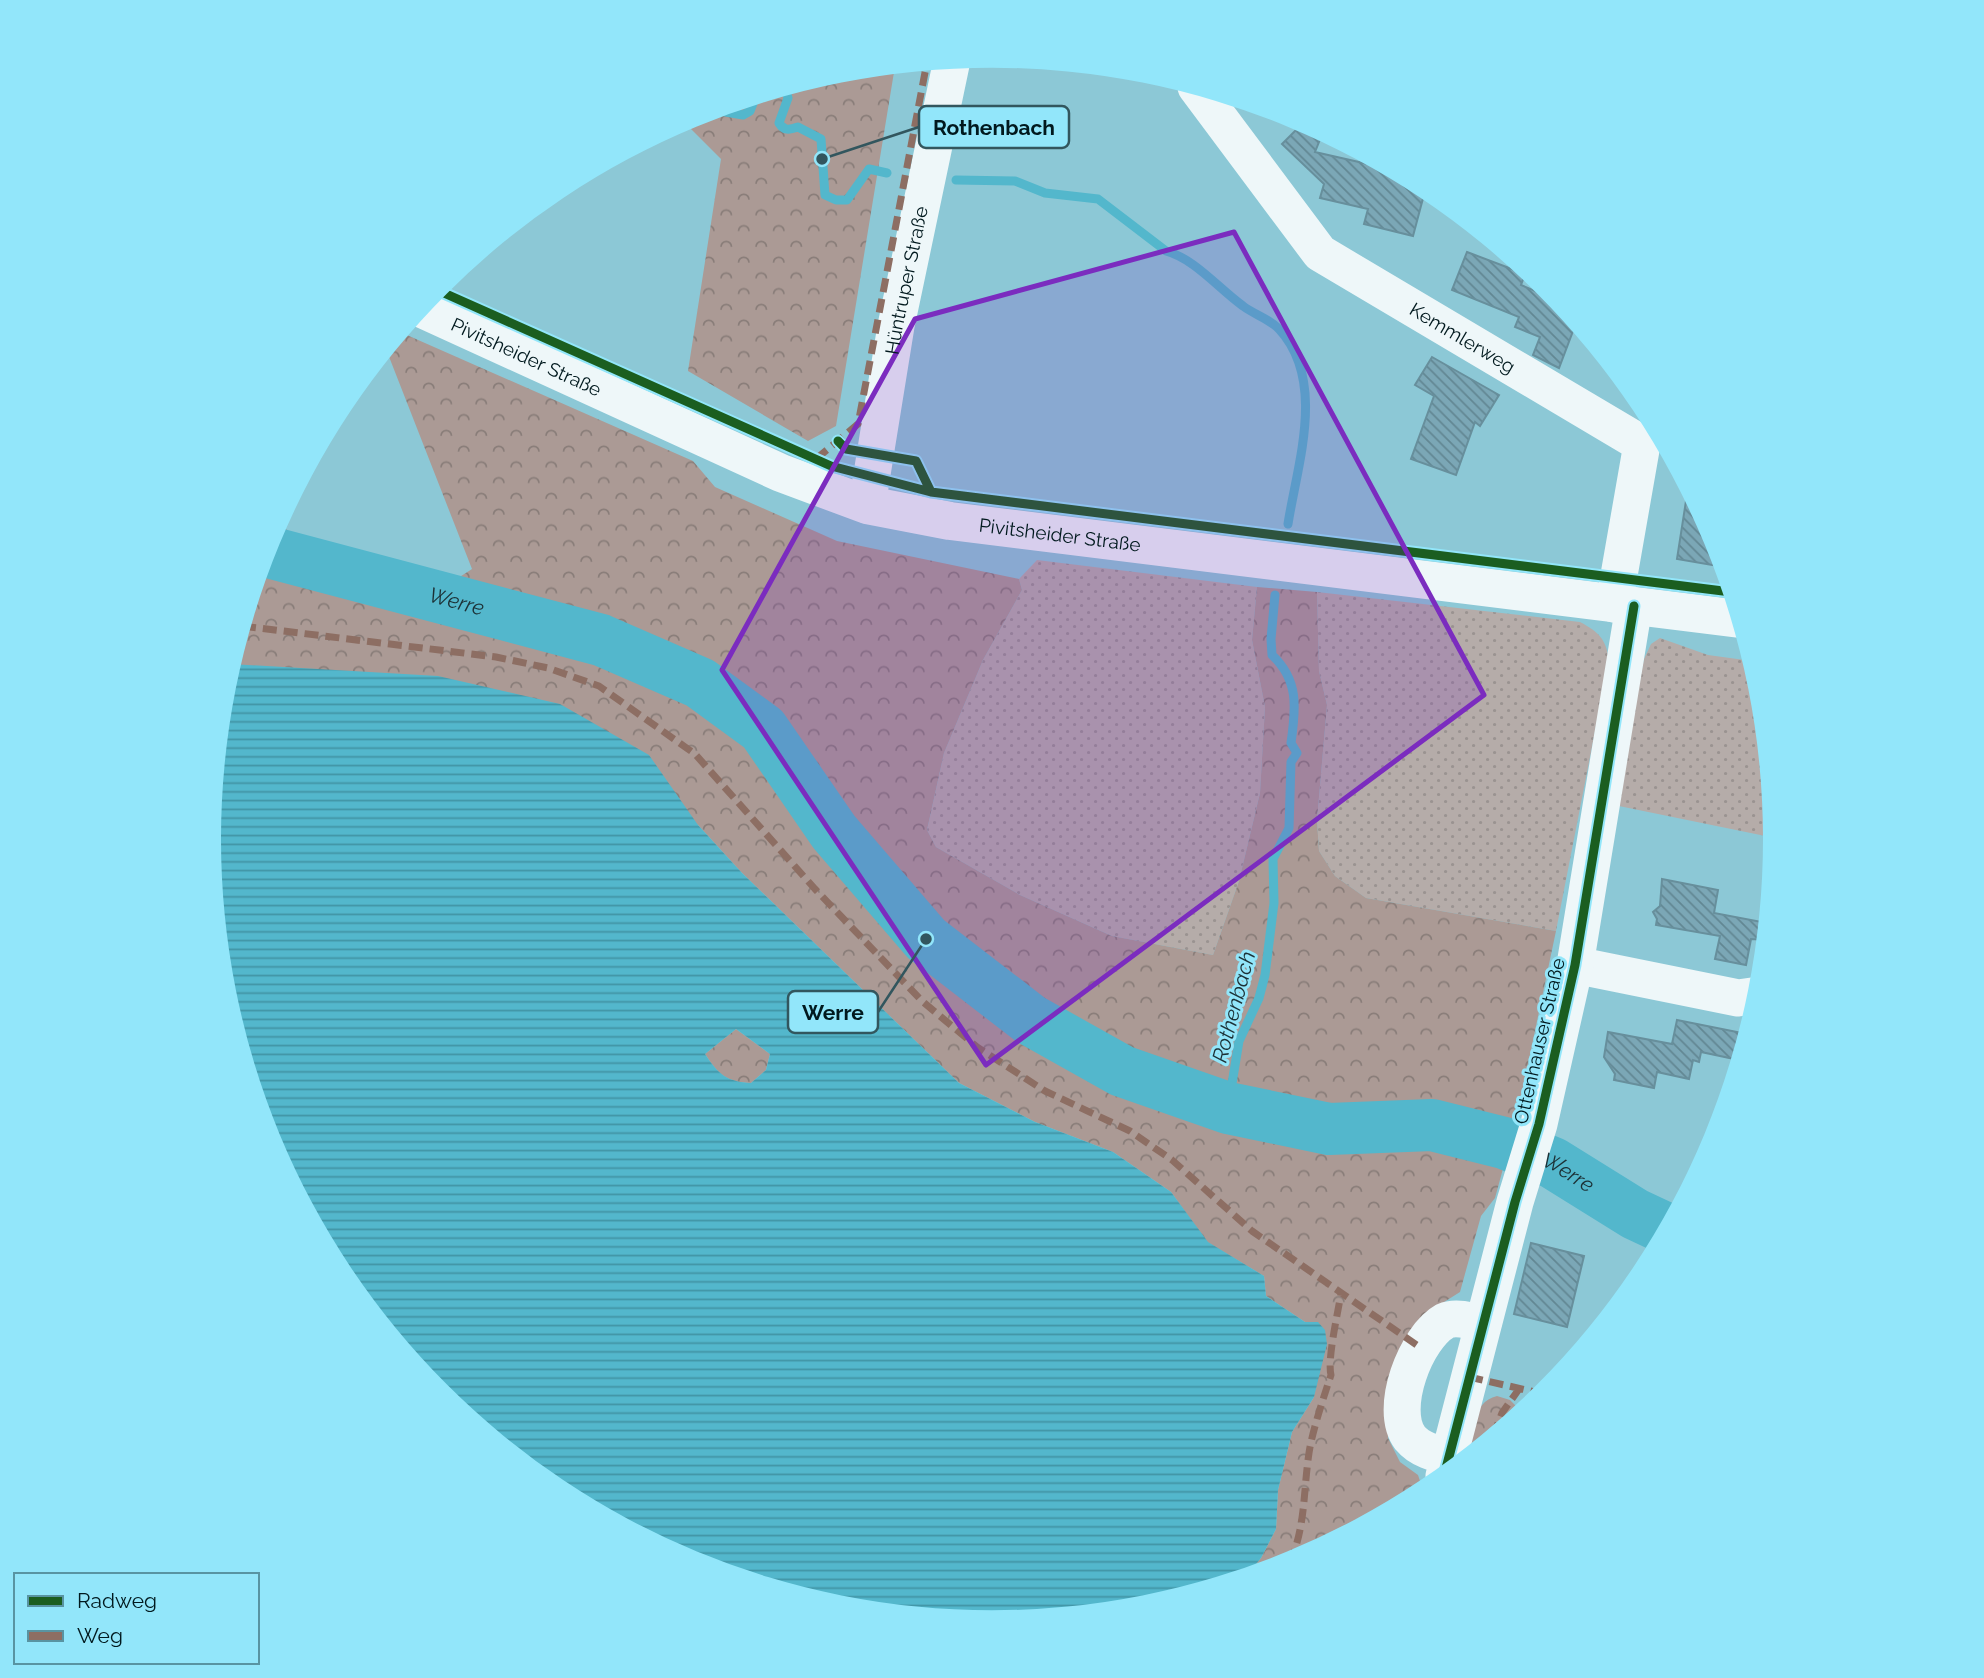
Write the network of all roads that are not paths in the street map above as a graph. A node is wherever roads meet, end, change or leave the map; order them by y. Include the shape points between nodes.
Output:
1 (950, 70) edge
2 (1205, 99) edge
3 (430, 313) edge
4 (867, 505) junction
5 (1624, 605) junction
6 (1730, 618) edge
7 (1575, 965) junction
8 (1746, 997) edge
9 (1483, 1324) junction
10 (1448, 1460) edge
11 (1443, 1463) edge

1 - 4 street, Hüntruper Straße via 896,326
2 - 5 street, Kemmlerweg via 1320,253 1642,444
3 - 4 main road, Pivitsheider Straße via 781,473
4 - 5 main road, Pivitsheider Straße via 950,521
5 - 6 main road, Pivitsheider Straße
5 - 7 street, Ottenhauser Straße
7 - 8 street
7 - 9 street, Ottenhauser Straße via 1539,1124
9 - 10 street, Ottenhauser Straße
9 - 11 street via 1447,1320 1434,1330 1420,1348 1403,1395 1402,1419 1408,1435

